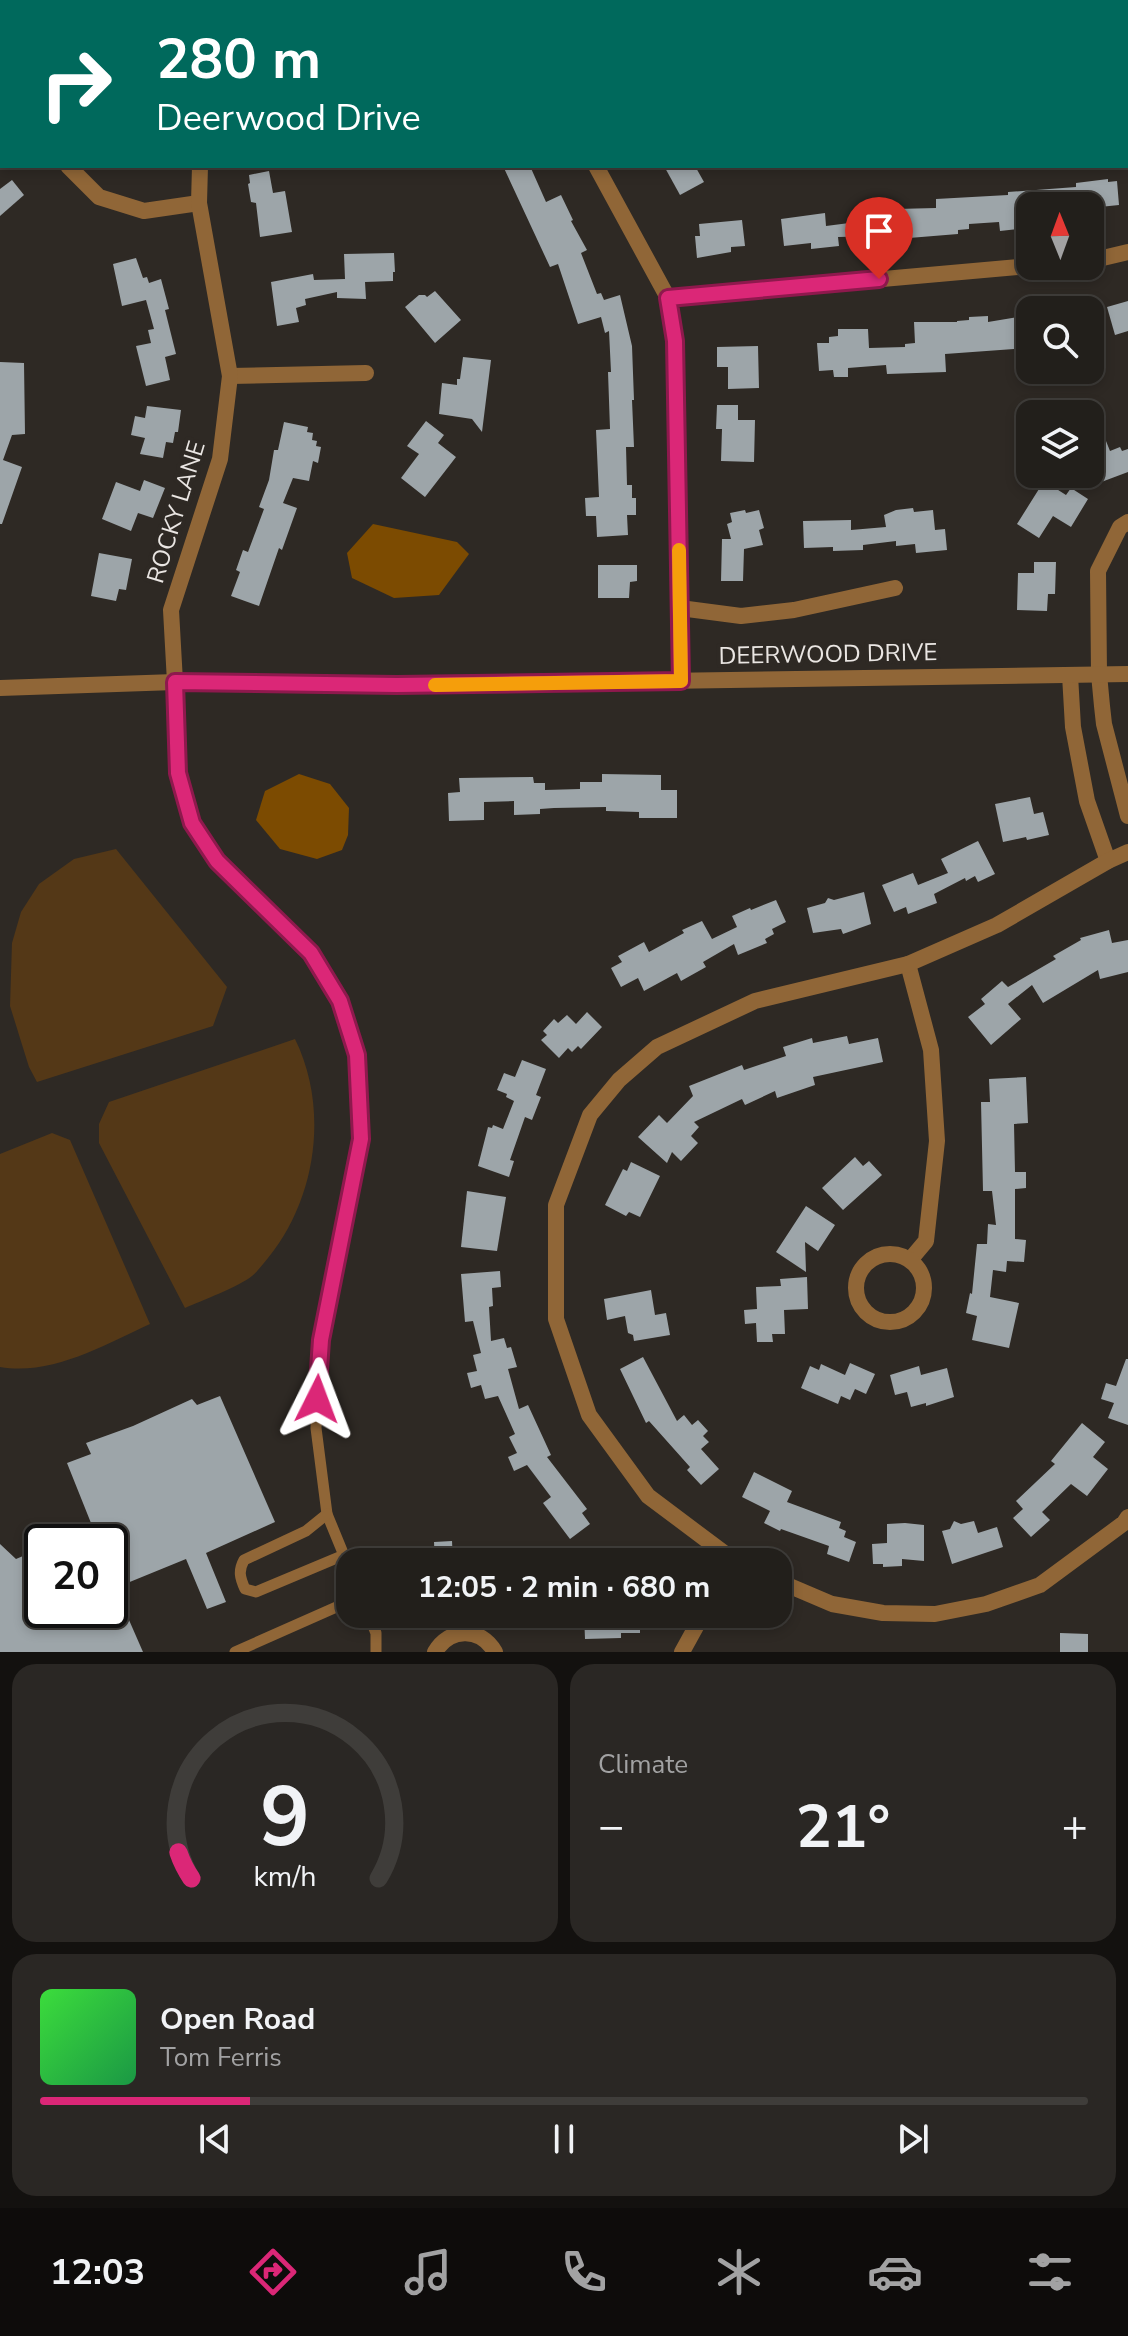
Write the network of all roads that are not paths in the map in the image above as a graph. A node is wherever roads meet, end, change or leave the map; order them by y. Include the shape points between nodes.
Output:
1 (70, 168) edge
2 (200, 168) edge
3 (597, 168) edge
4 (199, 203) junction
5 (1128, 252) edge
6 (1104, 258) edge
7 (1016, 267) edge
8 (668, 298) junction
9 (366, 373) dead end
10 (230, 376) junction
11 (1128, 522) edge
12 (895, 588) dead end
13 (680, 608) junction
14 (1099, 674) junction
15 (1128, 674) edge
16 (1070, 675) junction
17 (681, 681) junction
18 (175, 682) junction
19 (0, 688) edge
20 (1128, 816) edge
21 (1128, 852) edge
22 (1108, 861) junction
23 (908, 964) junction
24 (910, 1260) junction
25 (327, 1514) junction
26 (1127, 1522) edge
27 (341, 1548) edge
28 (716, 1548) edge
29 (336, 1558) edge
30 (792, 1587) edge
31 (336, 1607) edge
32 (374, 1628) edge
33 (695, 1628) edge
34 (235, 1652) edge
35 (376, 1652) edge
36 (435, 1652) edge
37 (495, 1652) edge
38 (682, 1652) edge

1 - 4 street via 99,197 144,211
2 - 4 street, ROCKY LANE
3 - 8 street
4 - 10 street, ROCKY LANE
5 - 6 street
7 - 8 street
8 - 13 street via 675,341
9 - 10 street
10 - 18 street, ROCKY LANE via 220,459 171,610
11 - 14 street via 1120,527 1098,571
12 - 13 street via 741,616
13 - 17 street
14 - 15 street, DEERWOOD DRIVE
14 - 16 street, DEERWOOD DRIVE
14 - 20 street via 1104,724
16 - 17 street, DEERWOOD DRIVE
16 - 22 street via 1087,801
17 - 18 street, DEERWOOD DRIVE
18 - 19 street, DEERWOOD DRIVE
18 - 25 lane via 178,773 192,823 217,861 311,953 340,1001 357,1055 361,1139 321,1340 316,1428
21 - 22 street
22 - 23 street via 997,925
23 - 24 street via 931,1050 937,1141 926,1241
23 - 28 street via 755,1001 657,1047 590,1115 556,1205 556,1319 589,1415 648,1496
24 - 24 street via 879,1255 862,1268 856,1288 863,1309 894,1322 915,1312 922,1302 924,1279
25 - 27 lane
25 - 29 lane via 306,1531 244,1560 241,1580 245,1589 256,1592
26 - 30 street via 1040,1585 935,1614 883,1613 832,1604
31 - 34 lane
32 - 35 lane
33 - 38 street
36 - 37 street via 450,1635 461,1632 483,1637

